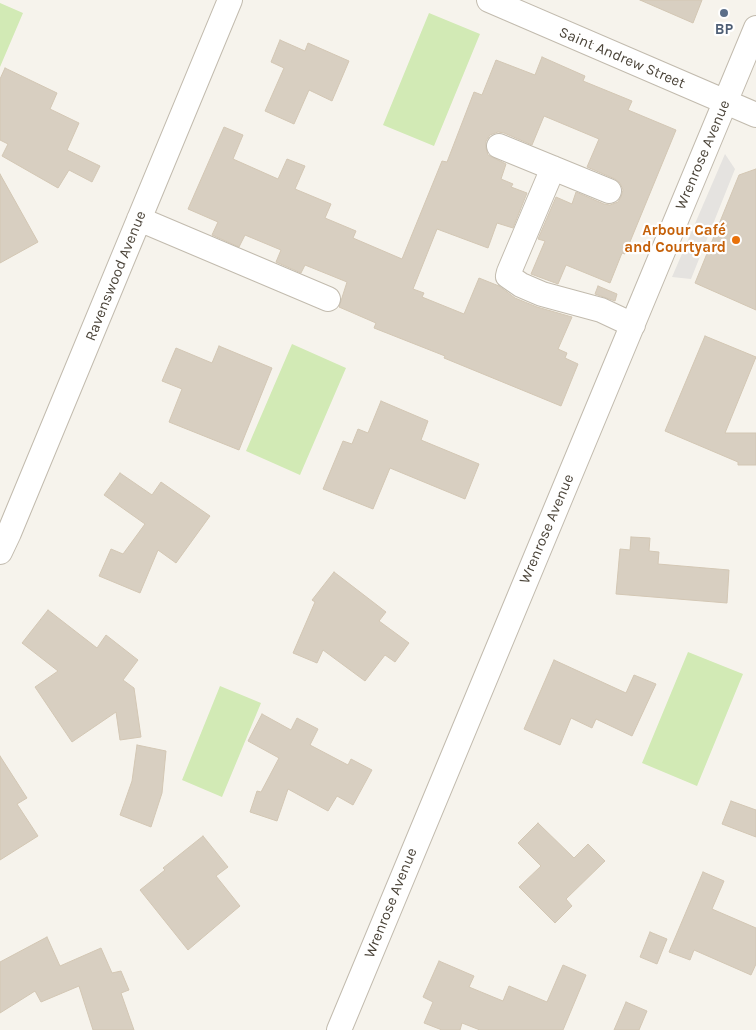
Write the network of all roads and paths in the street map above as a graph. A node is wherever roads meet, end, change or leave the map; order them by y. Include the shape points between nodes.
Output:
1 (230, 0) edge
2 (489, 0) edge
3 (756, 28) edge
4 (725, 102) junction
5 (756, 115) edge
6 (500, 146) dead end
7 (553, 168) junction
8 (609, 191) dead end
9 (139, 219) junction
10 (328, 299) dead end
11 (632, 325) junction
12 (0, 552) edge
13 (340, 1030) edge

1 - 9 street, Ravenswood Avenue
2 - 4 street, Saint Andrew Street
3 - 4 street, Wrenrose Avenue
4 - 5 street, Saint Andrew Street
4 - 11 street, Wrenrose Avenue
6 - 7 street
7 - 8 street
7 - 11 street via 508,276 542,294 600,310
9 - 10 street
9 - 12 street, Ravenswood Avenue
11 - 13 street, Wrenrose Avenue

